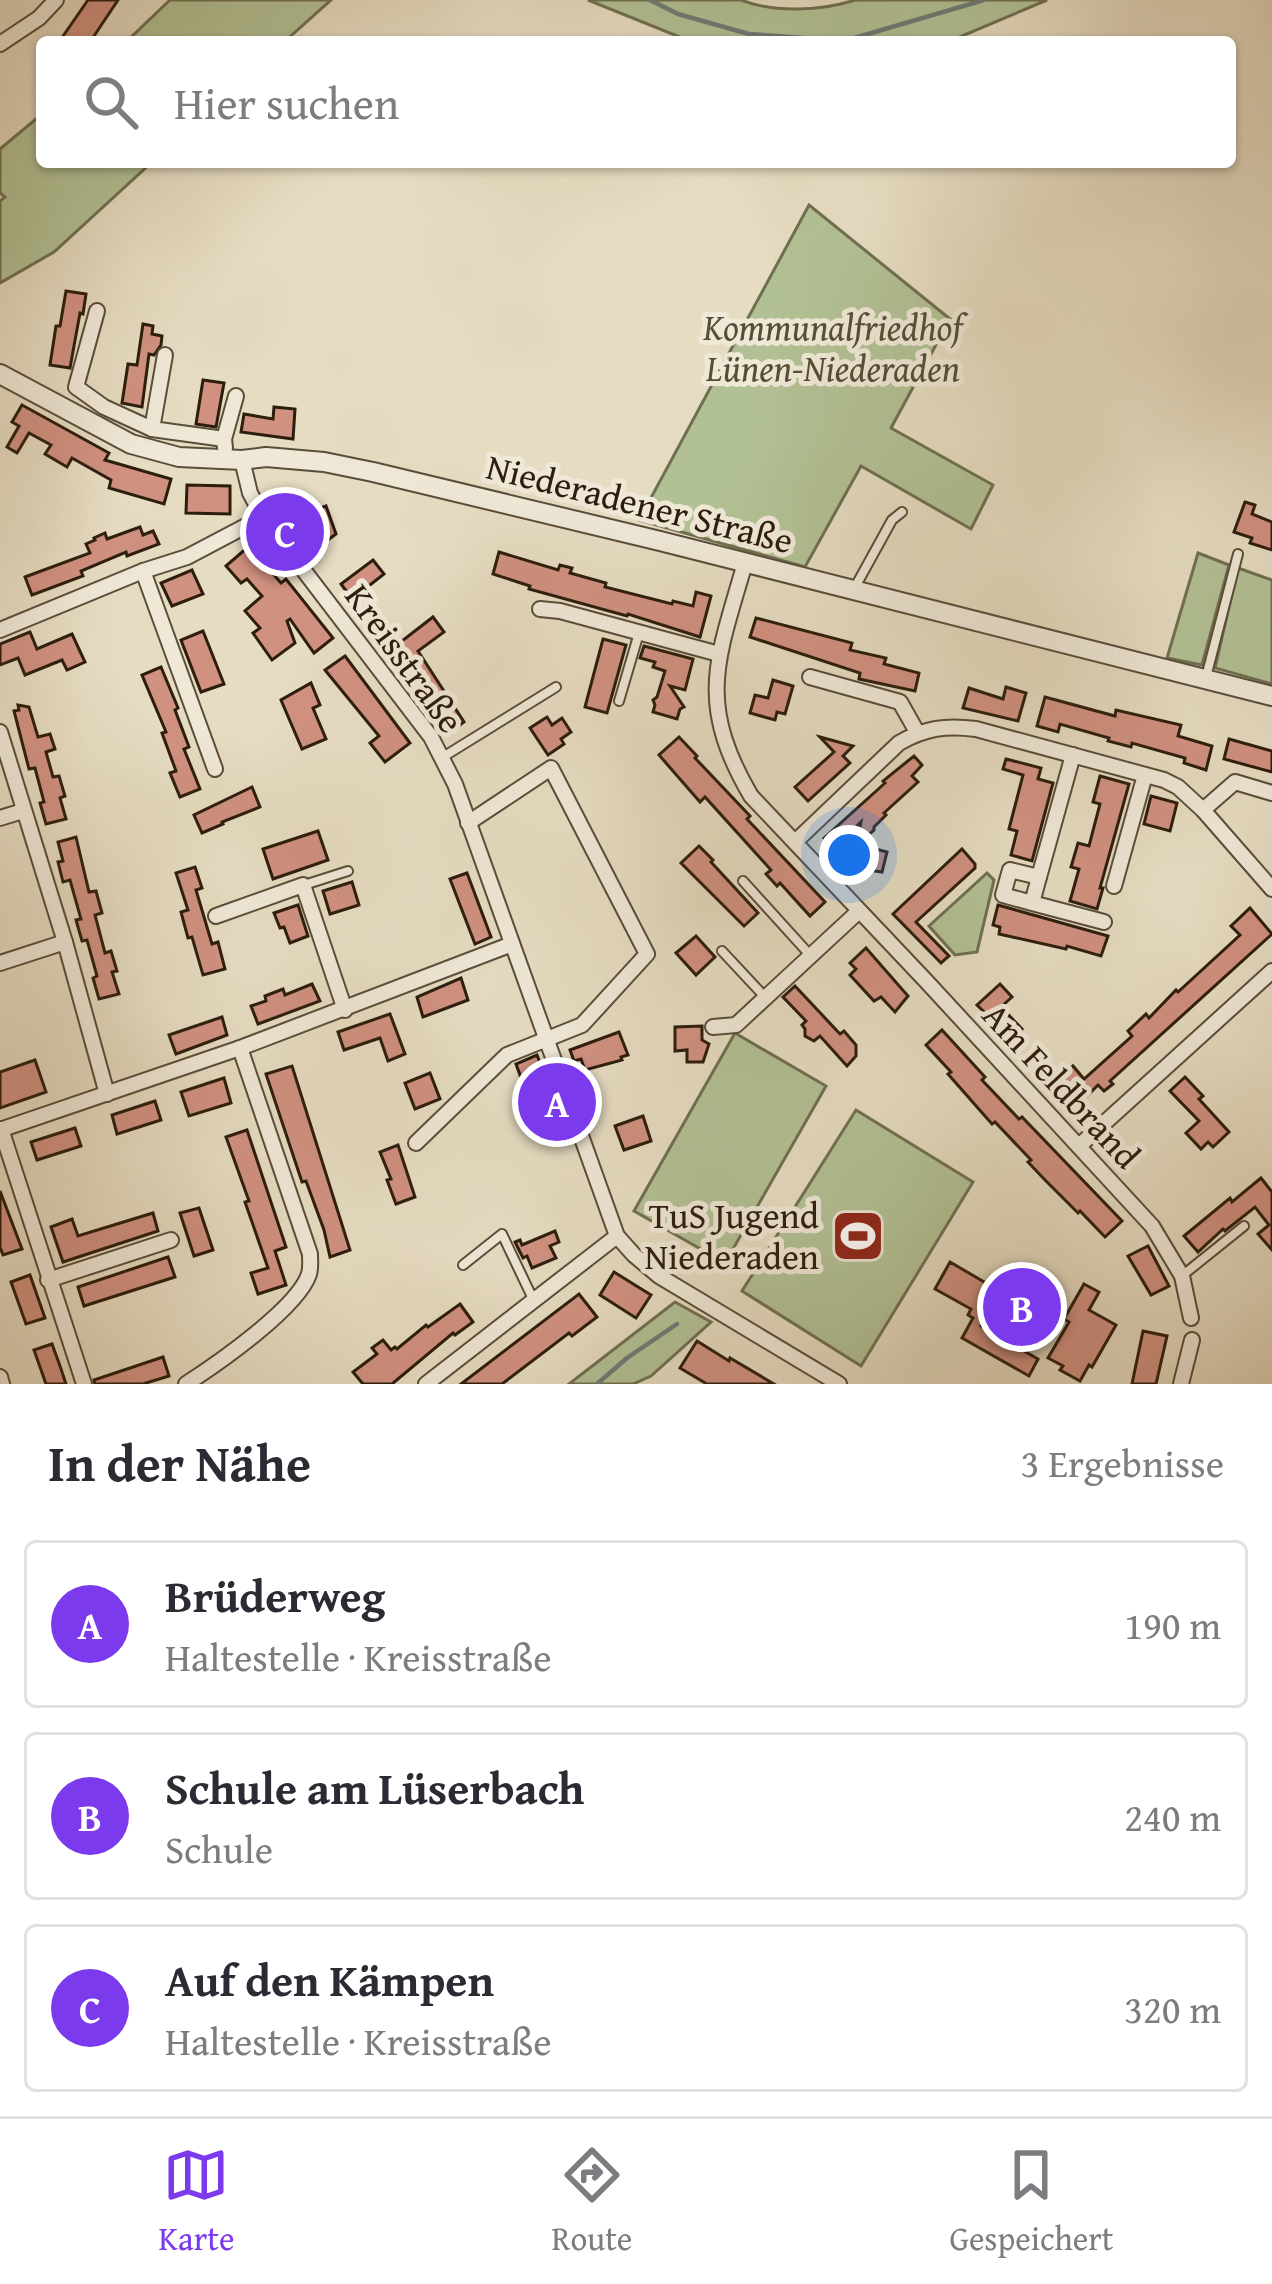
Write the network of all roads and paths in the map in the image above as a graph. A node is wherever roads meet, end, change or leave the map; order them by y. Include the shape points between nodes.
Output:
1 (56, 0) edge
2 (0, 44) edge
3 (98, 311) dead end
4 (165, 355) dead end
5 (0, 374) edge
6 (236, 396) dead end
7 (152, 429) junction
8 (231, 453) junction
9 (902, 512) dead end
10 (263, 518) junction
11 (1238, 554) dead end
12 (745, 563) junction
13 (143, 572) junction
14 (853, 590) junction
15 (540, 609) dead end
16 (0, 629) edge
17 (639, 633) junction
18 (718, 654) junction
19 (810, 677) dead end
20 (1206, 678) junction
21 (556, 687) dead end
22 (1272, 696) edge
23 (619, 701) dead end
24 (0, 732) edge
25 (917, 732) junction
26 (1073, 755) junction
27 (442, 758) junction
28 (215, 769) dead end
29 (1144, 775) junction
30 (1272, 793) edge
31 (1203, 810) junction
32 (23, 811) junction
33 (0, 818) edge
34 (469, 823) junction
35 (795, 842) junction
36 (348, 871) dead end
37 (1039, 877) junction
38 (743, 881) dead end
39 (303, 885) junction
40 (1114, 886) dead end
41 (1272, 889) edge
42 (1032, 903) junction
43 (859, 911) junction
44 (216, 916) dead end
45 (1104, 922) dead end
46 (65, 942) junction
47 (512, 944) junction
48 (722, 951) dead end
49 (811, 956) junction
50 (0, 963) edge
51 (1272, 971) edge
52 (765, 998) junction
53 (345, 1010) junction
54 (713, 1027) dead end
55 (546, 1040) junction
56 (240, 1048) junction
57 (107, 1094) junction
58 (0, 1129) edge
59 (416, 1143) dead end
60 (1079, 1146) junction
61 (1244, 1226) dead end
62 (617, 1236) junction
63 (171, 1240) dead end
64 (463, 1265) dead end
65 (1182, 1276) junction
66 (48, 1280) junction
67 (534, 1301) junction
68 (1191, 1318) dead end
69 (1192, 1340) dead end
70 (83, 1384) edge
71 (186, 1384) edge
72 (426, 1384) edge
73 (839, 1384) edge
74 (1181, 1384) edge

1 - 2 street
3 - 7 street via 76,387
4 - 7 street
5 - 8 street, Niederadener Straße via 131,444 179,457
6 - 8 street
7 - 8 street
8 - 10 street, Kreisstraße
8 - 12 street, Niederadener Straße via 374,472
9 - 14 lane
10 - 13 street
10 - 27 street, Kreisstraße
11 - 20 lane
12 - 14 street, Niederadener Straße
12 - 18 street, Am Feldbrand
13 - 16 street
13 - 28 street
14 - 20 street, Niederadener Straße
15 - 17 street
17 - 18 street
17 - 23 lane
18 - 35 street, Am Feldbrand via 718,722 734,766
19 - 25 street via 900,702
20 - 22 street, Niederadener Straße
21 - 27 lane
24 - 32 street
25 - 26 street via 956,726
25 - 35 street
26 - 29 street
26 - 37 street
27 - 34 street, Kreisstraße
29 - 31 street via 1178,787
29 - 40 street
30 - 31 street via 1235,782
31 - 41 street
32 - 33 street
32 - 46 street
34 - 47 street, Kreisstraße
34 - 55 street via 551,768 647,954 582,1025
35 - 43 street, Am Feldbrand
36 - 39 lane
37 - 42 street
37 - 42 street via 1010,870 1003,895
38 - 49 lane
39 - 44 street
39 - 53 street
42 - 45 street
43 - 49 street
43 - 60 street, Am Feldbrand
46 - 50 street
46 - 57 street
47 - 53 street
47 - 55 street, Kreisstraße
48 - 52 lane
49 - 52 street
51 - 60 street
52 - 54 street via 736,1025
53 - 56 street
55 - 59 street via 506,1055
55 - 62 street, Kreisstraße
56 - 57 street
56 - 71 street via 310,1270 284,1308
57 - 58 street
58 - 66 street
60 - 65 street, Am Feldbrand via 1152,1226
61 - 65 lane
62 - 67 street
62 - 73 street, Kreisstraße via 659,1276
63 - 66 street
64 - 67 lane via 502,1234
65 - 68 street, Am Feldbrand
66 - 70 street
67 - 72 street
69 - 74 street

